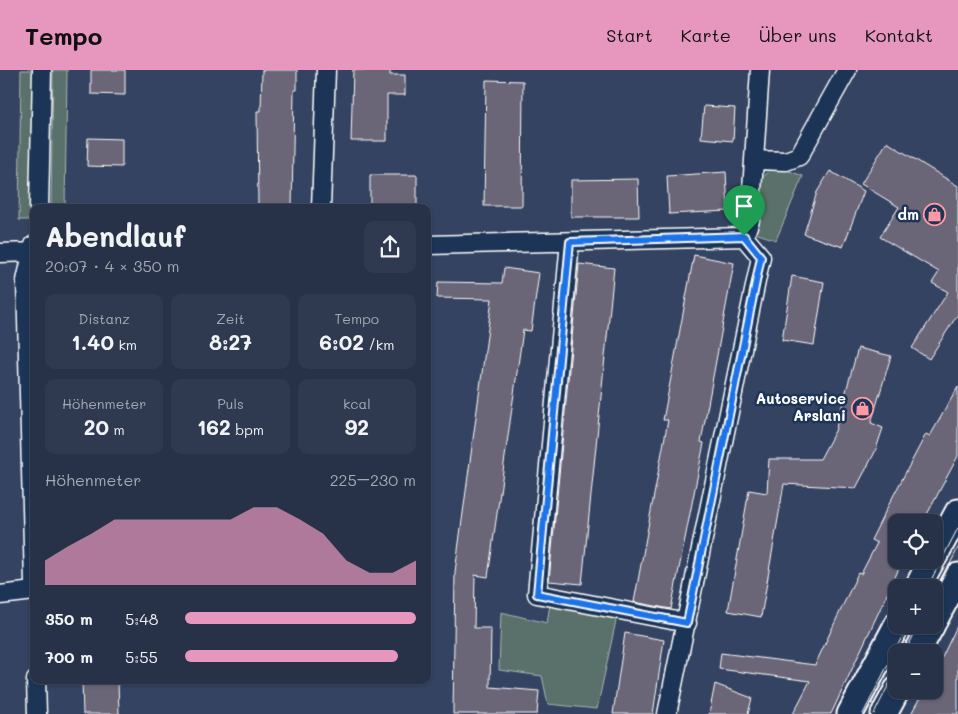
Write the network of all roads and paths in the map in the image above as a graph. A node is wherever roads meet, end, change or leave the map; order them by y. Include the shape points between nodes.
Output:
1 (42, 70) edge
2 (326, 70) edge
3 (760, 70) edge
4 (845, 73) edge
5 (754, 160) junction
6 (39, 204) edge
7 (321, 204) edge
8 (744, 236) junction
9 (570, 242) junction
10 (431, 245) edge
11 (30, 250) edge
12 (0, 253) edge
13 (30, 263) edge
14 (30, 432) edge
15 (958, 512) edge
16 (943, 540) edge
17 (958, 576) edge
18 (30, 591) edge
19 (0, 595) edge
20 (943, 604) edge
21 (687, 623) junction
22 (892, 634) edge
23 (36, 684) edge
24 (892, 699) edge
25 (38, 714) edge
26 (667, 714) edge
27 (850, 714) edge
28 (884, 714) edge

1 - 6 street
2 - 7 street
3 - 5 street
4 - 5 street via 799,156 786,161
5 - 8 street via 750,220
8 - 9 street
8 - 21 street via 761,257
9 - 10 street
9 - 21 street via 537,594
11 - 12 street
13 - 14 street via 26,280
15 - 16 main road
17 - 20 main road
18 - 19 street
21 - 26 street
22 - 27 main road
23 - 25 street
24 - 28 main road

